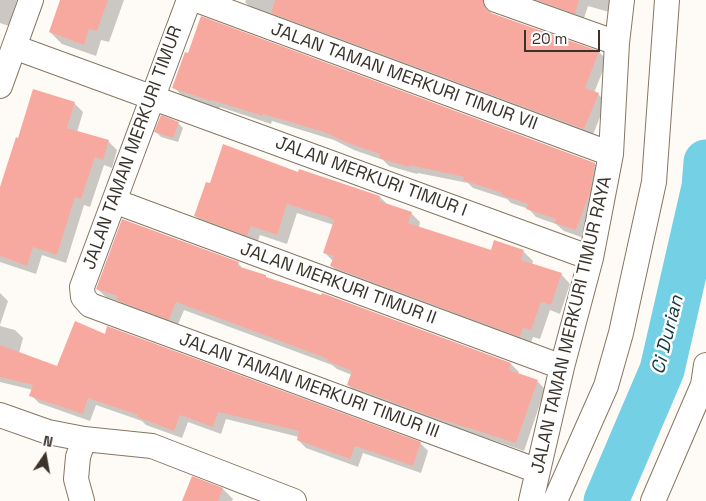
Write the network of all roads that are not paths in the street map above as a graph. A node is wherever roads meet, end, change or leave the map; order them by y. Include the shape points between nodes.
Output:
1 (31, 0) edge
2 (188, 0) edge
3 (197, 0) edge
4 (496, 0) edge
5 (622, 0) edge
6 (667, 0) edge
7 (616, 43) junction
8 (14, 47) junction
9 (0, 86) edge
10 (152, 97) junction
11 (611, 154) junction
12 (114, 201) junction
13 (591, 258) junction
14 (82, 297) joint
15 (562, 367) junction
16 (705, 379) edge
17 (0, 415) edge
18 (84, 439) junction
19 (538, 471) junction
20 (82, 501) edge
21 (294, 501) edge
22 (531, 501) edge
23 (555, 501) edge
24 (653, 501) edge

1 - 8 street
2 - 10 street, JALAN TAMAN MERKURI TIMUR
3 - 11 street, JALAN TAMAN MERKURI TIMUR VII
4 - 7 street
5 - 7 street, JALAN TAMAN MERKURI TIMUR RAYA
6 - 23 street via 654,182 621,333 606,386
7 - 11 street, JALAN TAMAN MERKURI TIMUR RAYA
8 - 9 street
8 - 10 street, JALAN MERKURI TIMUR I
10 - 12 street, JALAN TAMAN MERKURI TIMUR
10 - 13 street, JALAN MERKURI TIMUR I
11 - 13 street, JALAN TAMAN MERKURI TIMUR RAYA
12 - 14 street, JALAN TAMAN MERKURI TIMUR via 82,287
12 - 15 street, JALAN MERKURI TIMUR II
13 - 15 street, JALAN TAMAN MERKURI TIMUR RAYA
14 - 19 street, JALAN TAMAN MERKURI TIMUR III via 90,305
15 - 19 street, JALAN TAMAN MERKURI TIMUR RAYA
16 - 24 street
17 - 18 street via 48,432
18 - 20 street via 76,479
18 - 21 street via 152,446
19 - 22 street, JALAN TAMAN MERKURI TIMUR RAYA

